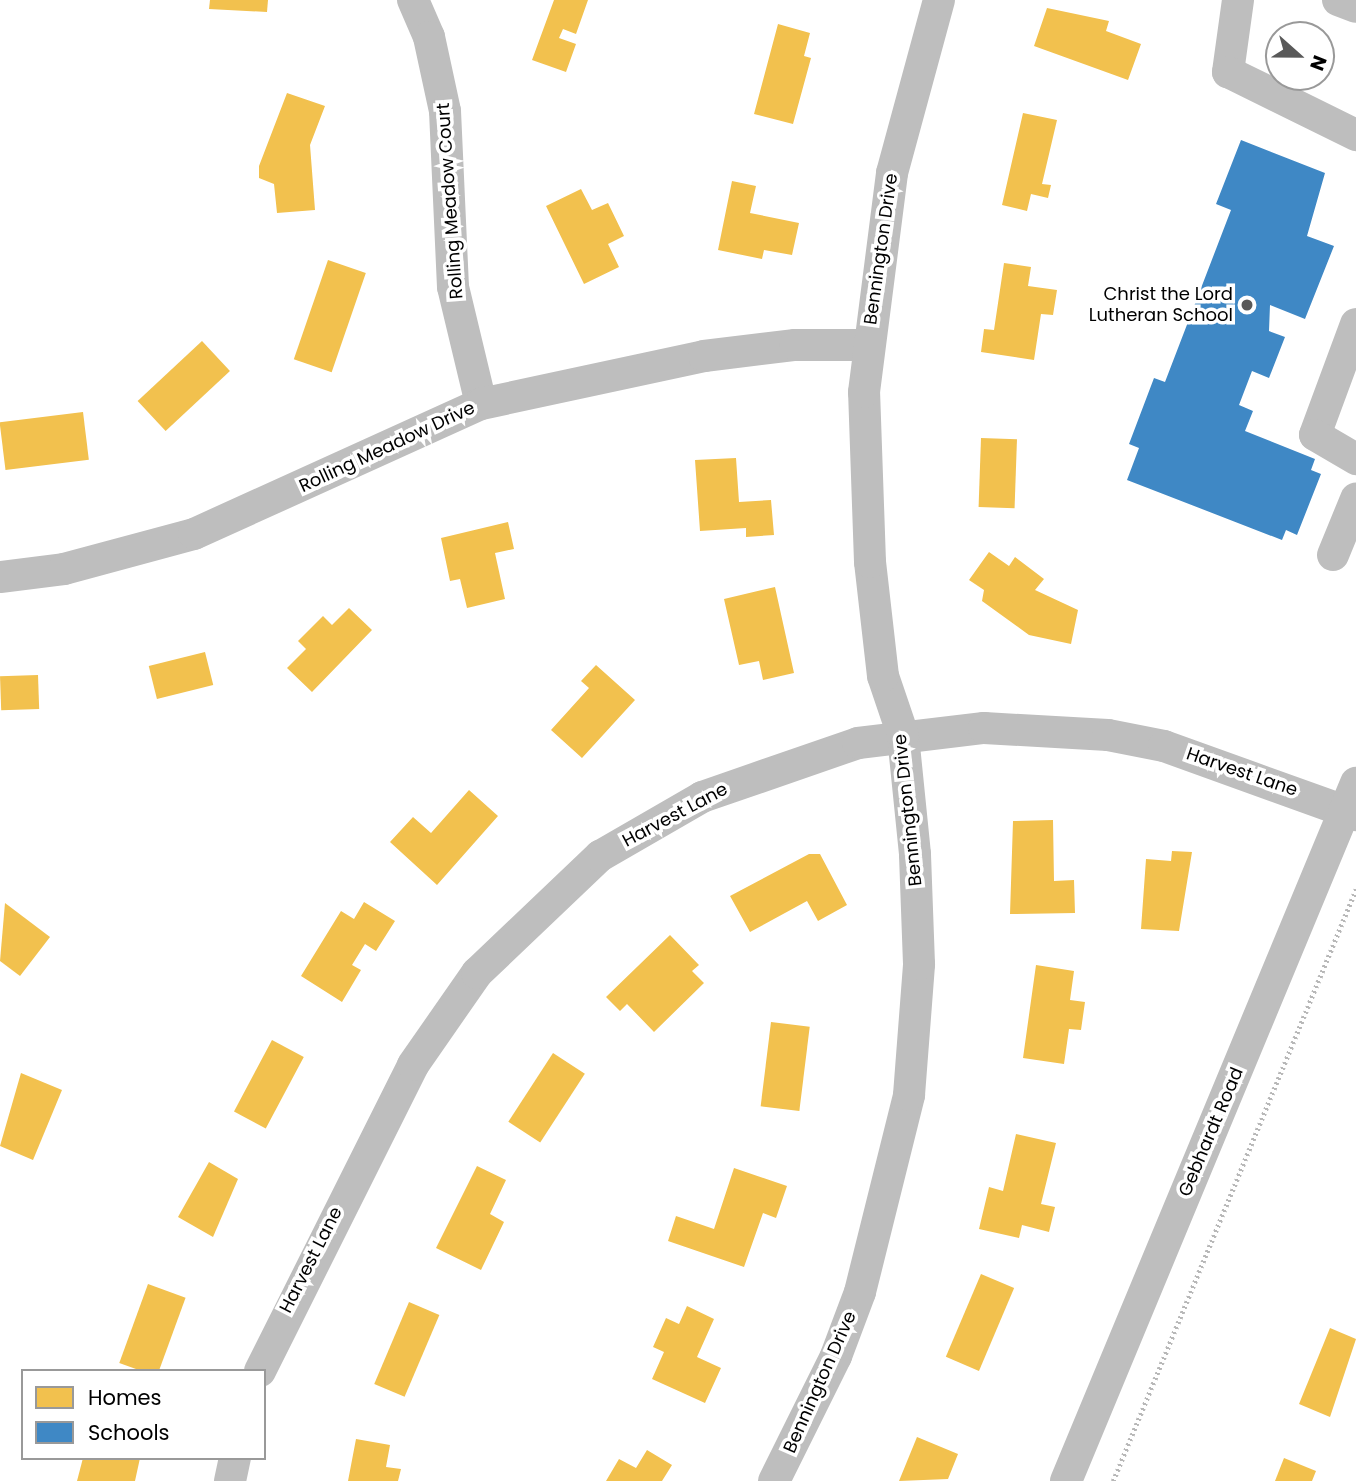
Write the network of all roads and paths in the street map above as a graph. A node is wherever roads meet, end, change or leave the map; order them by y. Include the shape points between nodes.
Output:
1 (413, 0) edge
2 (939, 0) edge
3 (1238, 0) edge
4 (1338, 0) edge
5 (1356, 8) edge
6 (1356, 135) edge
7 (1356, 324) edge
8 (867, 345) junction
9 (481, 404) junction
10 (1356, 459) edge
11 (1356, 499) edge
12 (1333, 555) dead end
13 (0, 578) edge
14 (903, 735) junction
15 (1353, 803) edge
16 (1356, 889) edge
17 (261, 1369) edge
18 (235, 1460) edge
19 (230, 1481) edge
20 (774, 1481) edge
21 (1066, 1481) edge
22 (1113, 1481) edge

1 - 9 street, Rolling Meadow Court via 442,89 453,287
2 - 8 street, Bennington Drive via 892,173
3 - 6 street via 1228,72
4 - 5 street
7 - 10 street via 1315,435
8 - 9 street, Rolling Meadow Drive via 795,345 704,356
8 - 14 street, Bennington Drive via 870,562 883,676
9 - 13 street, Rolling Meadow Drive via 194,534 74,567
11 - 12 street
14 - 15 street, Harvest Lane via 984,728 1108,735 1234,766
14 - 17 street, Harvest Lane via 816,755 702,797 600,856 511,936 413,1065 303,1275
14 - 20 street, Bennington Drive via 919,964 909,1095 860,1292 836,1356
15 - 21 street, Gebhardt Road
16 - 22 path
18 - 19 street

